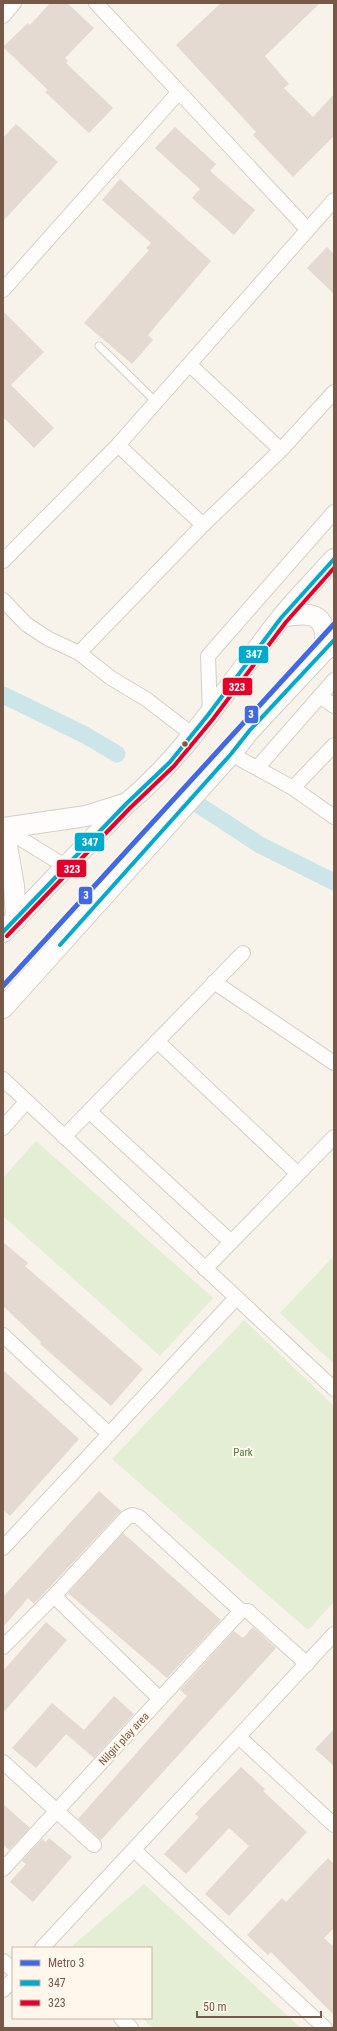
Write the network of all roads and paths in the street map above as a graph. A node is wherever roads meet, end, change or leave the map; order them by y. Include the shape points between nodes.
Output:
1 (14, 3) edge
2 (96, 3) edge
3 (3, 16) edge
4 (178, 93) junction
5 (332, 207) edge
6 (307, 229) junction
7 (3, 290) edge
8 (99, 346) dead end
9 (190, 365) junction
10 (334, 392) edge
11 (156, 402) junction
12 (118, 445) junction
13 (281, 450) junction
14 (334, 512) edge
15 (203, 525) junction
16 (334, 559) edge
17 (3, 561) edge
18 (3, 600) edge
19 (282, 617) junction
20 (329, 645) edge
21 (79, 653) junction
22 (334, 680) edge
23 (320, 696) junction
24 (334, 706) edge
25 (210, 713) junction
26 (188, 741) junction
27 (334, 745) edge
28 (231, 754) junction
29 (257, 768) junction
30 (293, 788) junction
31 (132, 799) junction
32 (334, 817) edge
33 (3, 828) edge
34 (65, 866) junction
35 (9, 926) edge
36 (243, 953) dead end
37 (214, 982) junction
38 (3, 1008) edge
39 (157, 1042) junction
40 (334, 1063) edge
41 (3, 1079) edge
42 (26, 1102) junction
43 (89, 1111) junction
44 (3, 1128) edge
45 (64, 1137) junction
46 (334, 1137) edge
47 (298, 1174) junction
48 (231, 1242) junction
49 (205, 1269) junction
50 (236, 1298) junction
51 (3, 1335) edge
52 (334, 1389) edge
53 (109, 1434) junction
54 (5, 1542) edge
55 (54, 1596) junction
56 (243, 1610) junction
57 (334, 1634) edge
58 (3, 1647) edge
59 (306, 1664) junction
60 (160, 1699) junction
61 (239, 1737) junction
62 (3, 1762) edge
63 (57, 1811) junction
64 (334, 1825) edge
65 (94, 1845) dead end
66 (134, 1850) junction
67 (3, 1869) edge
68 (44, 1947) edge
69 (3, 1961) edge
70 (12, 1969) edge
71 (12, 1981) edge
72 (3, 1990) edge
73 (122, 2019) edge
74 (131, 2028) edge
75 (325, 2028) edge

1 - 3 street
2 - 4 street
4 - 6 street
4 - 7 street
5 - 6 street
6 - 9 street
8 - 11 lane
9 - 11 street
9 - 13 street
10 - 13 street
11 - 12 street
12 - 15 street
12 - 17 street
13 - 15 street
14 - 25 street via 208,656
15 - 21 street
16 - 19 main road
18 - 21 street via 26,624 47,638
19 - 20 main road via 298,614 318,618
19 - 25 main road
20 - 28 main road
21 - 26 street via 111,678 146,699
22 - 23 street
23 - 24 street
23 - 29 street
25 - 26 main road
26 - 31 main road
27 - 30 street
28 - 29 street
28 - 38 main road
29 - 30 street
30 - 32 street
31 - 33 main road via 86,816
31 - 34 main road
33 - 34 street
33 - 35 main road via 14,886
34 - 35 main road
36 - 37 street
37 - 39 street
37 - 40 street
39 - 43 street
39 - 47 street
41 - 42 street
42 - 44 street
42 - 45 street
43 - 45 street
43 - 48 street
45 - 49 street
46 - 47 street
47 - 48 street
48 - 49 street
49 - 50 street
50 - 52 street
50 - 53 street
51 - 53 street
53 - 54 street
55 - 56 street via 126,1518 132,1515 139,1517
55 - 58 street
55 - 60 street
56 - 59 street
56 - 60 street, Nilgiri play area
57 - 59 street
59 - 61 street
60 - 63 street, Nilgiri play area
61 - 64 street
61 - 66 street
62 - 63 street
63 - 65 street
63 - 67 street, Nilgiri play area
66 - 68 street
66 - 75 street
69 - 70 street
71 - 72 street
73 - 74 street

